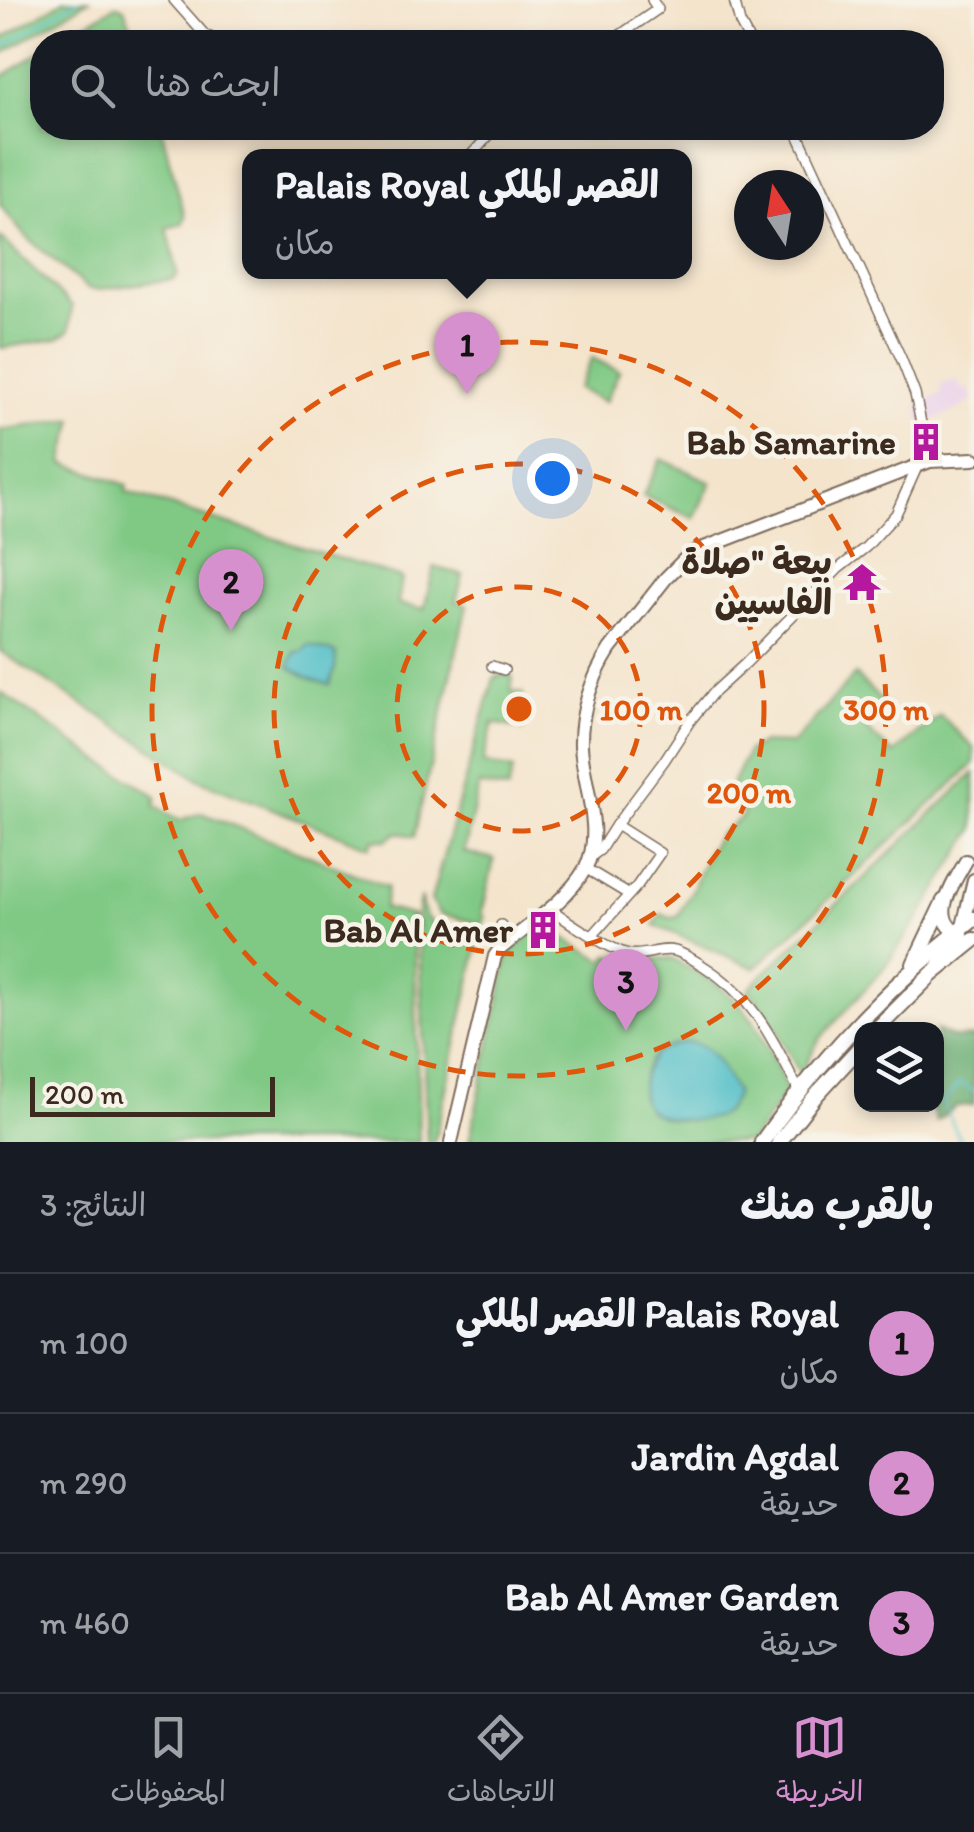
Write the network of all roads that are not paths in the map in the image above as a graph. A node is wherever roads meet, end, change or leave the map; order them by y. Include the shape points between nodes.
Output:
1 (174, 0) edge
2 (652, 0) edge
3 (734, 0) edge
4 (201, 30) edge
5 (627, 30) edge
6 (744, 30) edge
7 (800, 140) edge
8 (922, 428) tunnel mouth
9 (925, 458) junction
10 (974, 460) edge
11 (492, 666) dead end
12 (504, 670) dead end
13 (616, 826) junction
14 (970, 855) edge
15 (587, 863) junction
16 (974, 880) edge
17 (628, 894) junction
18 (944, 901) junction
19 (550, 908) junction
20 (501, 925) dead end
21 (967, 929) edge
22 (594, 935) junction
23 (498, 940) dead end
24 (911, 971) junction
25 (884, 1022) edge
26 (854, 1054) edge
27 (799, 1091) junction
28 (451, 1142) edge
29 (762, 1142) edge
30 (779, 1142) edge

1 - 4 street
2 - 5 street via 658,9
3 - 6 street
7 - 8 street via 900,358
9 - 10 street
9 - 13 street via 896,514 712,694
9 - 15 street via 696,550 666,578 602,662 588,696 581,738 593,829
11 - 12 street
13 - 15 street
13 - 17 street via 660,852
14 - 18 street
15 - 17 street
15 - 19 street
16 - 21 street
17 - 22 street
18 - 21 street via 947,923
18 - 24 main road
19 - 22 street
19 - 28 street via 494,956
20 - 23 street
21 - 24 main road
21 - 25 main road
22 - 27 street via 632,955 676,952 723,978 744,996
24 - 27 main road
26 - 30 main road
27 - 29 main road

